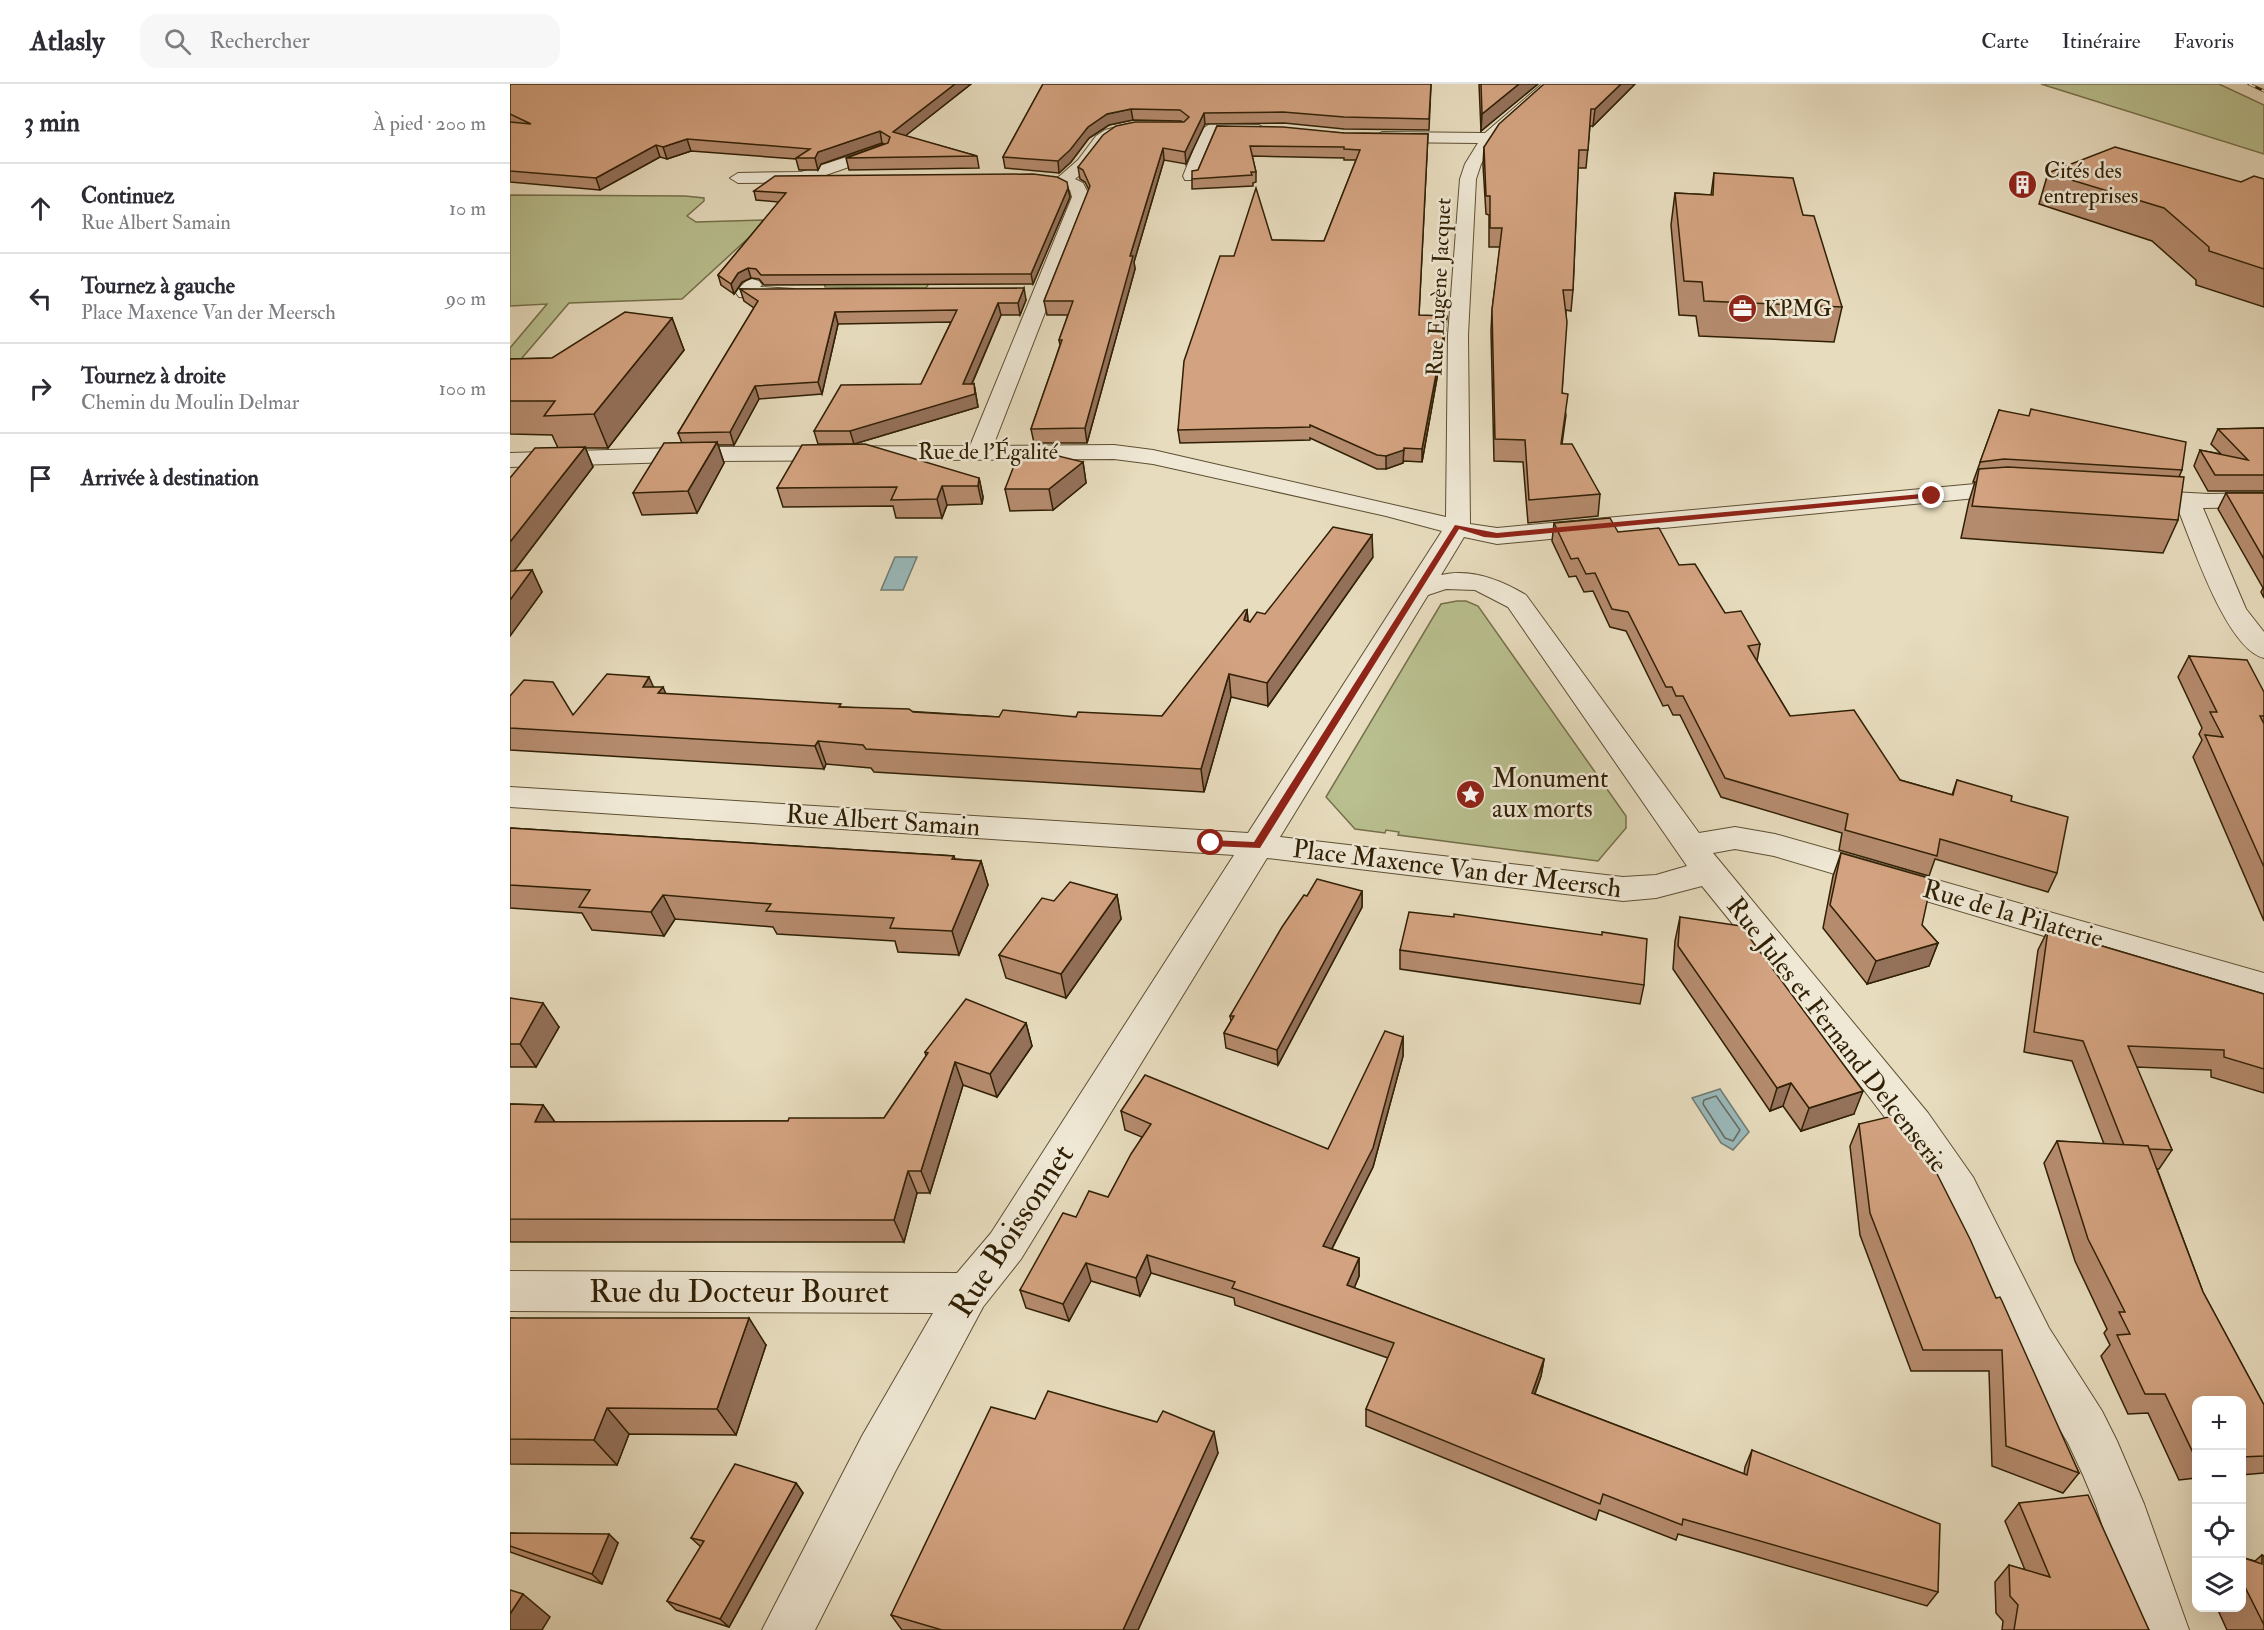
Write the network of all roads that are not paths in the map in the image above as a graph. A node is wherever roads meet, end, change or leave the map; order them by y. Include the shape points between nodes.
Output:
1 (1551, 84) edge
2 (1157, 128) edge
3 (1273, 130) edge
4 (1366, 137) edge
5 (1489, 138) junction
6 (883, 150) edge
7 (806, 176) junction
8 (1191, 176) edge
9 (738, 177) dead end
10 (854, 178) edge
11 (752, 285) dead end
12 (1017, 292) edge
13 (1041, 292) junction
14 (805, 293) edge
15 (979, 451) junction
16 (510, 460) edge
17 (2044, 491) edge
18 (2112, 496) edge
19 (2187, 500) junction
20 (2264, 500) edge
21 (1458, 526) junction
22 (1420, 589) junction
23 (1517, 601) junction
24 (2264, 650) edge
25 (510, 797) edge
26 (1256, 845) junction
27 (1699, 858) junction
28 (2264, 987) edge
29 (510, 1291) edge
30 (968, 1293) junction
31 (788, 1630) edge
32 (2163, 1630) edge

1 - 5 street, Rue Eugène Jacquet
2 - 13 street via 1134,128 1104,135 1078,172 1057,179 1077,186 1081,197
3 - 8 street via 1210,129
4 - 5 street
5 - 21 street, Rue Eugène Jacquet via 1468,179 1458,335
6 - 7 street
7 - 9 street
7 - 10 street
11 - 14 street via 746,293
12 - 13 street
13 - 15 street
15 - 16 street, Rue de l'Égalité
15 - 21 street, Rue de l'Égalité via 1114,452 1153,457
17 - 21 street, Rue de l'Égalité via 1997,489 1497,536
18 - 19 street
19 - 20 street
19 - 24 street via 2229,603
21 - 22 street, Place Maxence Van der Meersch
21 - 23 street, Rue Jules et Fernand Delcenserie
22 - 23 street, Rue Jules et Fernand Delcenserie via 1450,580 1470,581 1500,590
22 - 26 street, Place Maxence Van der Meersch
23 - 27 street, Rue Jules et Fernand Delcenserie
25 - 26 street, Rue Albert Samain
26 - 27 street, Place Maxence Van der Meersch via 1623,889 1673,885
26 - 30 street, Rue Boissonnet via 1006,1246
27 - 28 street, Rue de la Pilaterie via 1735,838 1775,844
27 - 32 street, Rue Jules et Fernand Delcenserie via 1914,1125 1958,1190 2033,1342 2100,1458 2120,1503
29 - 30 street, Rue du Docteur Bouret
30 - 31 street, Rue Boissonnet via 879,1453

